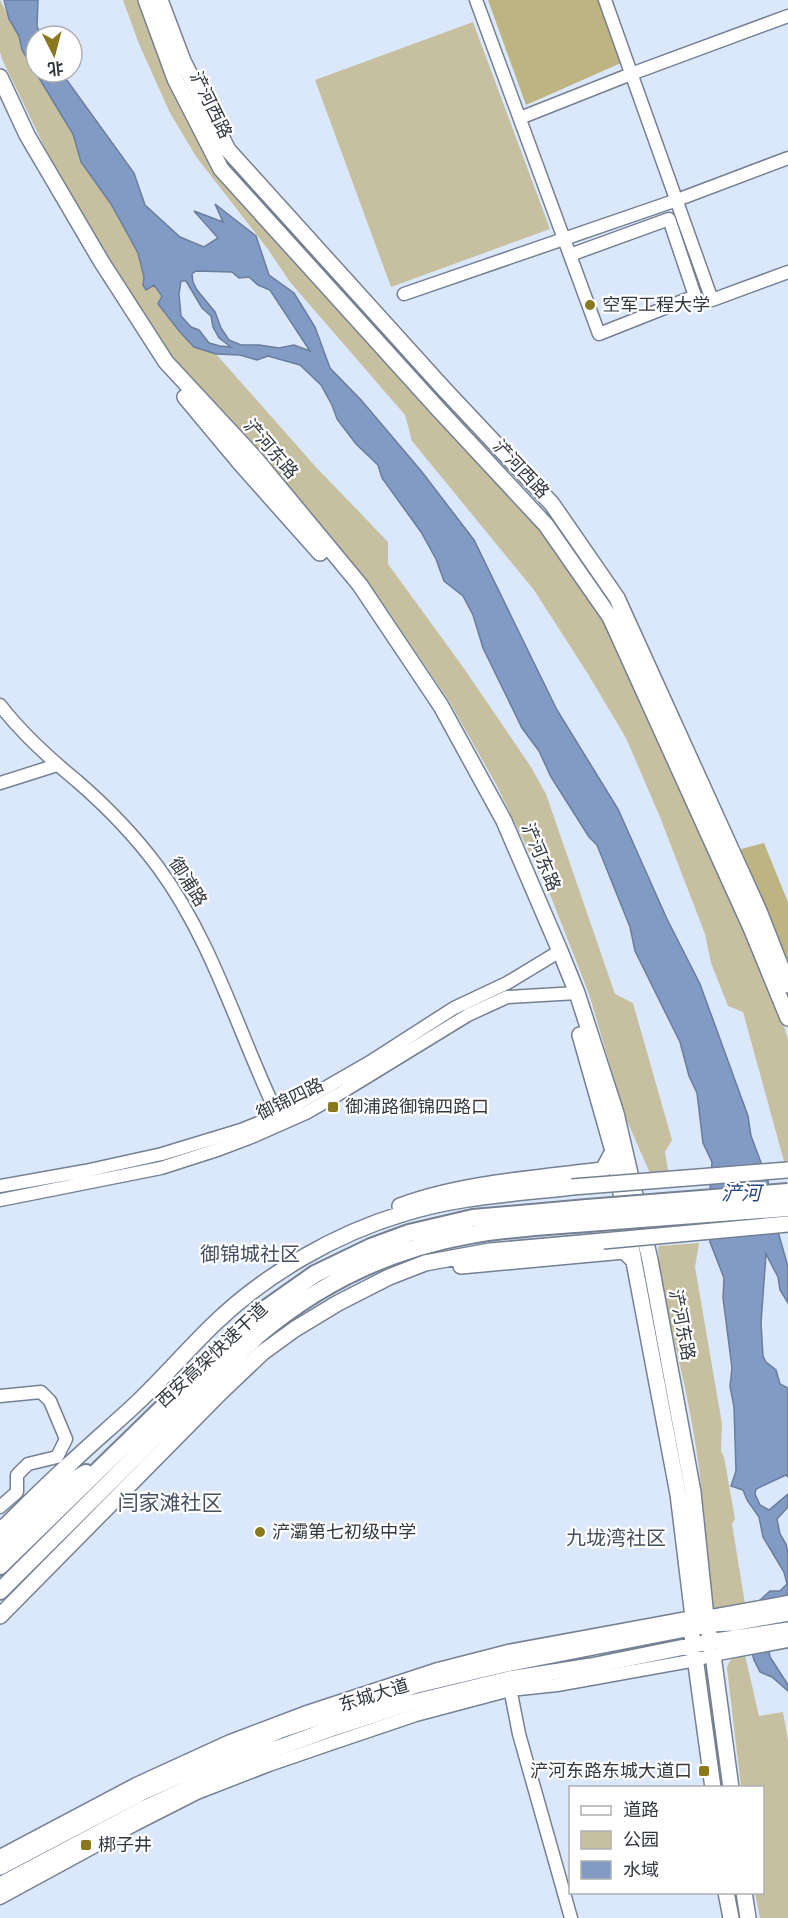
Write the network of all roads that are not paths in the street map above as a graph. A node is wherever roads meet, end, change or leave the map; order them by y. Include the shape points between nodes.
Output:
1 (146, 0) edge
2 (160, 0) edge
3 (476, 0) edge
4 (605, 0) edge
5 (788, 16) edge
6 (632, 74) junction
7 (0, 77) edge
8 (0, 95) edge
9 (520, 118) junction
10 (788, 158) edge
11 (677, 200) junction
12 (564, 239) junction
13 (570, 255) junction
14 (788, 272) edge
15 (404, 294) dead end
16 (0, 705) edge
17 (57, 765) junction
18 (0, 783) edge
19 (557, 953) junction
20 (788, 985) edge
21 (573, 993) junction
22 (788, 1018) edge
23 (280, 1119) junction
24 (613, 1151) junction
25 (788, 1170) edge
26 (0, 1186) edge
27 (788, 1192) edge
28 (0, 1200) edge
29 (788, 1208) edge
30 (588, 1216) junction
31 (788, 1224) edge
32 (350, 1235) junction
33 (634, 1262) junction
34 (338, 1303) junction
35 (0, 1396) edge
36 (193, 1421) junction
37 (110, 1459) junction
38 (110, 1481) junction
39 (0, 1507) edge
40 (63, 1527) junction
41 (0, 1531) edge
42 (0, 1550) edge
43 (0, 1566) edge
44 (0, 1590) edge
45 (0, 1602) edge
46 (788, 1602) edge
47 (788, 1613) edge
48 (0, 1616) edge
49 (734, 1617) junction
50 (699, 1621) junction
51 (788, 1630) edge
52 (788, 1641) edge
53 (738, 1644) junction
54 (711, 1648) junction
55 (695, 1653) junction
56 (508, 1678) junction
57 (713, 1786) edge
58 (730, 1786) edge
59 (0, 1856) edge
60 (0, 1867) edge
61 (0, 1885) edge
62 (726, 1894) edge
63 (744, 1894) edge
64 (0, 1898) edge
65 (571, 1918) edge
66 (731, 1918) edge
67 (748, 1918) edge

1 - 22 main road, 浐河西路 via 176,79 221,169 546,525 610,617 752,928
2 - 20 main road, 浐河西路 via 183,61 228,150 552,504 617,598 759,911
3 - 9 street
4 - 6 street
5 - 6 street
6 - 9 street
6 - 11 street
7 - 19 main road, 浐河东路 via 27,135 166,362 254,457 360,585 441,706 504,822
8 - 19 main road, 浐河东路 via 93,261 158,365 353,589 432,707 496,824
9 - 12 street
10 - 11 street
11 - 12 street
11 - 14 street via 712,300
12 - 13 street
12 - 15 street
13 - 13 street via 599,333 695,296 669,219
16 - 17 street, 御浦路
17 - 18 street
17 - 23 street, 御浦路 via 139,843 171,886 210,957
19 - 21 main road, 浐河东路
19 - 23 street, 御锦四路 via 454,1008
21 - 23 street, 御锦四路 via 507,997 490,1004 306,1113
21 - 24 main road, 浐河东路
21 - 50 main road, 浐河东路 via 616,1113 650,1260 693,1492
23 - 26 street, 御锦四路 via 162,1154
23 - 28 street, 御锦四路 via 220,1149 161,1168
24 - 32 main road via 603,1170 428,1195 371,1216
24 - 33 main road, 浐河东路
25 - 32 main road, bridge via 503,1193 401,1214
27 - 30 highway, 西安高架快速干道, bridge
29 - 30 highway, 西安高架快速干道, bridge
30 - 37 highway, 西安高架快速干道 via 473,1218 409,1233 315,1274 261,1312
30 - 38 highway, 西安高架快速干道 via 449,1239 390,1257 335,1282 257,1336
31 - 34 main road, bridge via 490,1251 424,1263
32 - 41 main road via 297,1259 249,1293
33 - 34 main road via 624,1251 473,1264 409,1276
33 - 50 main road, 浐河东路
34 - 36 main road via 262,1353
35 - 39 street via 41,1392 50,1401 66,1439 57,1457 28,1464 17,1475 17,1492
36 - 38 main road
36 - 48 main road
37 - 42 highway via 62,1487
37 - 43 highway, 西安高架快速干道
38 - 40 highway, 西安高架快速干道
40 - 44 highway, 西安高架快速干道
40 - 45 highway via 51,1550
46 - 49 street
47 - 49 main road, 东城大道
49 - 50 main road, 东城大道
50 - 54 main road, 浐河东路
50 - 55 main road, 浐河东路
50 - 56 main road, 东城大道
50 - 59 street via 498,1654 438,1669 304,1713 230,1741 136,1784
51 - 53 main road, 东城大道
52 - 53 street
53 - 54 main road, 东城大道
54 - 55 main road, 东城大道
54 - 58 main road, 浐河东路
55 - 56 main road, 东城大道
55 - 57 main road, 浐河东路
56 - 60 main road, 东城大道 via 417,1685 281,1730 141,1793
56 - 61 main road, 东城大道 via 410,1703 267,1752 143,1809
56 - 64 street via 197,1793
56 - 65 street via 519,1734
62 - 66 main road
63 - 67 main road

